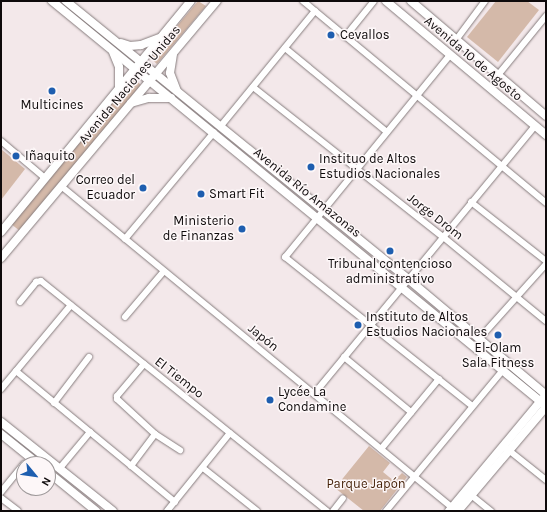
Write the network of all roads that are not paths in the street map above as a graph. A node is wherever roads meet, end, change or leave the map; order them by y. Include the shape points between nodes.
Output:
1 (52, 1) edge
2 (66, 1) edge
3 (191, 1) edge
4 (303, 1) edge
5 (374, 1) edge
6 (386, 1) edge
7 (393, 1) edge
8 (404, 1) edge
9 (411, 1) edge
10 (485, 1) edge
11 (214, 2) edge
12 (420, 8) junction
13 (315, 11) junction
14 (546, 16) edge
15 (412, 23) junction
16 (162, 36) junction
17 (346, 36) junction
18 (456, 40) junction
19 (116, 42) junction
20 (285, 48) junction
21 (112, 50) junction
22 (174, 52) junction
23 (450, 55) junction
24 (138, 65) junction
25 (156, 74) junction
26 (498, 75) junction
27 (150, 80) junction
28 (253, 87) junction
29 (119, 89) junction
30 (417, 95) junction
31 (175, 96) junction
32 (131, 103) junction
33 (546, 116) edge
34 (535, 126) junction
35 (217, 130) junction
36 (387, 132) junction
37 (546, 135) edge
38 (1, 141) edge
39 (501, 165) junction
40 (356, 169) junction
41 (46, 178) junction
42 (61, 186) junction
43 (471, 202) junction
44 (546, 203) edge
45 (320, 214) junction
46 (1, 232) edge
47 (442, 236) junction
48 (125, 239) junction
49 (1, 258) edge
50 (546, 263) edge
51 (164, 271) junction
52 (408, 279) junction
53 (402, 286) junction
54 (516, 297) junction
55 (20, 302) dead end
56 (71, 306) junction
57 (124, 317) dead end
58 (546, 321) edge
59 (369, 326) junction
60 (479, 339) junction
61 (89, 357) dead end
62 (344, 357) junction
63 (144, 364) junction
64 (503, 370) junction
65 (16, 371) junction
66 (439, 379) junction
67 (1, 389) edge
68 (314, 394) junction
69 (545, 399) edge
70 (54, 403) junction
71 (472, 406) junction
72 (411, 412) junction
73 (1, 422) edge
74 (90, 432) junction
75 (230, 433) junction
76 (1, 434) edge
77 (156, 434) junction
78 (506, 448) junction
79 (381, 449) junction
80 (180, 450) dead end
81 (29, 456) edge
82 (131, 466) junction
83 (60, 468) junction
84 (203, 468) junction
85 (16, 474) edge
86 (414, 476) junction
87 (56, 478) edge
88 (546, 480) edge
89 (1, 492) edge
90 (471, 495) junction
91 (1, 498) edge
92 (343, 498) dead end
93 (174, 502) junction
94 (454, 510) edge
95 (18, 511) edge
96 (96, 511) edge
97 (113, 511) edge
98 (167, 511) edge
99 (257, 511) edge
100 (327, 511) edge
101 (333, 511) edge
102 (386, 511) edge
103 (491, 511) edge

1 - 21 main road, Avenida Río Amazonas
2 - 19 main road, Avenida Río Amazonas
3 - 16 main road, Avenida Naciones Unidas
4 - 13 street
5 - 17 street
6 - 15 main road, Avenida 10 de Agosto
7 - 15 main road via 405,10
8 - 12 main road
9 - 12 main road, Avenida 10 de Agosto
10 - 18 street
11 - 22 main road, Avenida Naciones Unidas
12 - 18 main road, Avenida 10 de Agosto
13 - 17 street
13 - 20 street
14 - 26 street
15 - 23 main road, Avenida 10 de Agosto
16 - 19 main road via 141,45 130,46
16 - 24 main road, Avenida Naciones Unidas
17 - 30 street
18 - 26 main road, Avenida 10 de Agosto
19 - 24 main road, Avenida Río Amazonas
20 - 28 street
20 - 36 street
21 - 24 main road, Avenida Río Amazonas
21 - 29 main road via 118,67
22 - 25 main road, Avenida Naciones Unidas
22 - 31 main road via 170,73
23 - 30 street
23 - 34 main road, Avenida 10 de Agosto
24 - 25 main road, Avenida Río Amazonas
24 - 27 main road, Avenida Río Amazonas
24 - 29 main road, Avenida Naciones Unidas
25 - 27 main road, Avenida Naciones Unidas
25 - 31 main road, Avenida Río Amazonas
26 - 33 main road, Avenida 10 de Agosto
27 - 31 main road, Avenida Río Amazonas
27 - 32 main road, Avenida Naciones Unidas
28 - 35 street
28 - 40 street, Jorge Drom
29 - 41 main road, Avenida Naciones Unidas
30 - 36 street
30 - 39 street
31 - 32 main road via 149,98
31 - 35 main road, Avenida Río Amazonas
32 - 42 main road, Avenida Naciones Unidas
34 - 37 main road, Avenida 10 de Agosto
34 - 39 street
35 - 45 main road, Avenida Río Amazonas
35 - 48 street
36 - 40 street
38 - 41 street
39 - 43 street
39 - 44 street
40 - 45 street
40 - 47 street, Jorge Drom
41 - 46 main road, Avenida Naciones Unidas
42 - 48 street, Japón
42 - 49 main road, Avenida Naciones Unidas
43 - 47 street
43 - 50 street
45 - 52 main road, Avenida Río Amazonas
45 - 53 main road, Avenida Río Amazonas
45 - 59 street via 285,257
47 - 52 street
47 - 54 street, Jorge Drom
48 - 51 street, Japón
50 - 54 street
51 - 57 street
51 - 68 street, Japón
52 - 53 street
52 - 60 main road, Avenida Río Amazonas
53 - 59 street
53 - 64 main road, Avenida Río Amazonas
54 - 58 street, Jorge Drom
54 - 60 street
55 - 56 street, El Tiempo via 39,281
56 - 63 street, El Tiempo
56 - 65 street
59 - 62 street
59 - 66 street
60 - 69 main road, Avenida Río Amazonas
61 - 70 street
62 - 68 street
62 - 72 street
63 - 75 street, El Tiempo
63 - 77 street via 117,398
64 - 69 main road, Avenida Río Amazonas
64 - 71 street
65 - 67 street
65 - 70 street
66 - 71 street
66 - 72 street
68 - 79 street, Japón
69 - 78 main road
70 - 74 street
71 - 86 street
72 - 79 street
73 - 83 main road
74 - 82 street
74 - 83 street
75 - 84 street
75 - 100 street, El Tiempo
76 - 81 main road
77 - 80 street
77 - 82 street
78 - 88 street
78 - 90 main road
78 - 94 main road
79 - 86 street, Japón
82 - 93 street
83 - 97 main road
84 - 93 street
84 - 99 street
85 - 89 street
86 - 94 street, Japón
86 - 102 street
87 - 96 main road
90 - 94 main road
90 - 103 street
91 - 95 street
92 - 101 street
93 - 98 street

